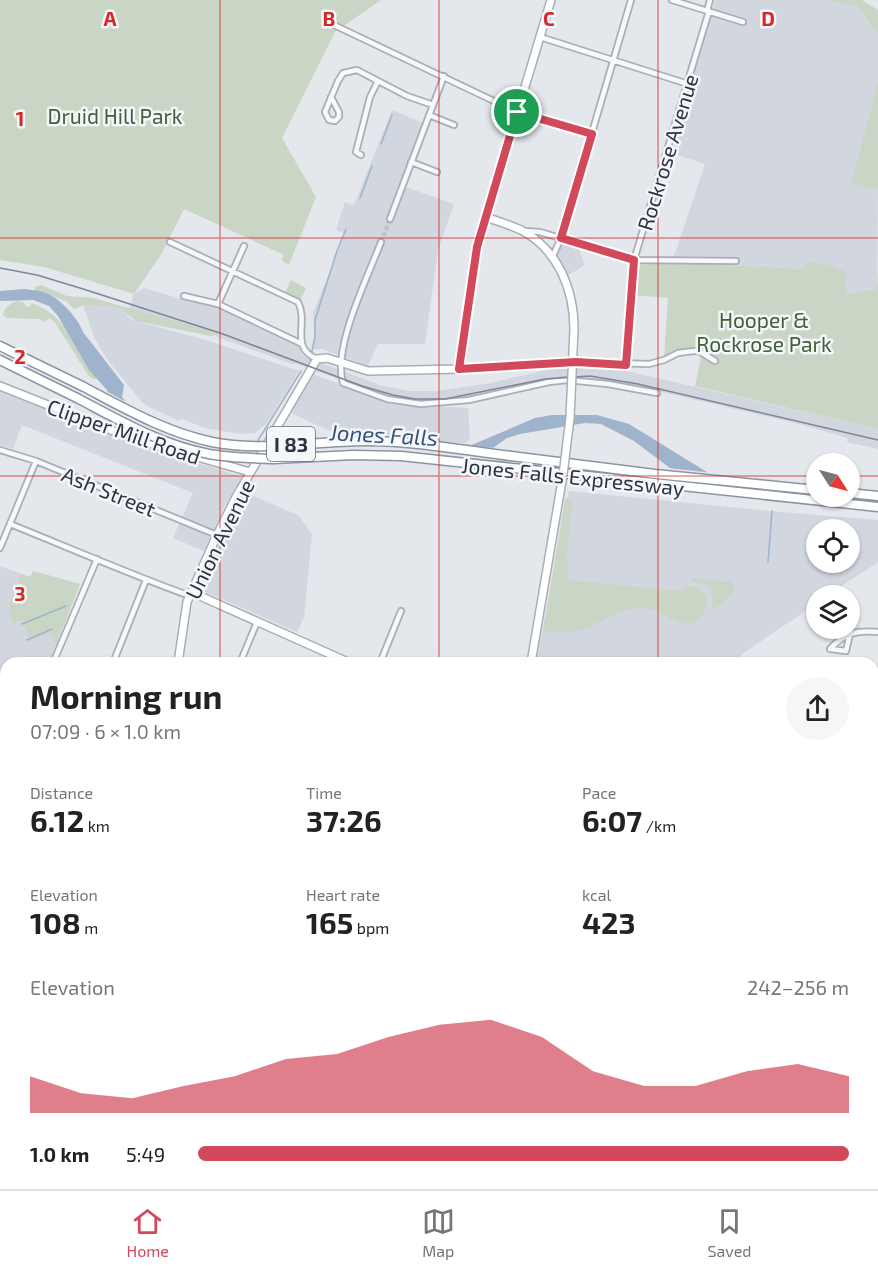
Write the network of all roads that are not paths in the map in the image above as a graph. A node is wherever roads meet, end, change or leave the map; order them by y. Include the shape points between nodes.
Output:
1 (551, 0) edge
2 (631, 0) edge
3 (672, 0) edge
4 (710, 0) edge
5 (708, 11) junction
6 (743, 22) dead end
7 (334, 25) dead end
8 (540, 37) junction
9 (614, 61) junction
10 (444, 76) junction
11 (378, 81) junction
12 (688, 84) junction
13 (332, 97) junction
14 (433, 105) junction
15 (517, 112) junction
16 (429, 115) junction
17 (454, 125) dead end
18 (592, 134) junction
19 (361, 155) dead end
20 (411, 162) junction
21 (437, 172) dead end
22 (486, 217) junction
23 (390, 219) tunnel mouth
24 (522, 231) junction
25 (561, 238) junction
26 (171, 242) dead end
27 (381, 242) tunnel mouth
28 (244, 246) dead end
29 (552, 258) junction
30 (634, 260) junction
31 (736, 261) dead end
32 (233, 271) junction
33 (184, 296) dead end
34 (218, 304) junction
35 (302, 344) junction
36 (0, 346) edge
37 (312, 357) junction
38 (0, 360) edge
39 (715, 361) dead end
40 (342, 364) junction
41 (626, 365) junction
42 (459, 369) junction
43 (0, 386) edge
44 (657, 393) dead end
45 (0, 450) edge
46 (36, 461) junction
47 (250, 472) junction
48 (806, 489) edge
49 (860, 494) edge
50 (878, 496) edge
51 (878, 507) edge
52 (10, 524) junction
53 (217, 535) junction
54 (2, 539) edge
55 (0, 548) edge
56 (97, 559) junction
57 (146, 580) junction
58 (190, 594) junction
59 (401, 611) dead end
60 (257, 622) junction
61 (860, 631) edge
62 (878, 632) edge
63 (850, 634) joint
64 (56, 657) edge
65 (115, 657) edge
66 (179, 657) edge
67 (242, 657) edge
68 (336, 657) edge
69 (382, 657) edge
70 (532, 657) edge

1 - 8 street
2 - 9 street
3 - 5 street
4 - 5 street, Rockrose Avenue
5 - 6 street
5 - 12 street, Rockrose Avenue
7 - 10 street
8 - 9 street
8 - 15 street
9 - 12 street
9 - 18 street
10 - 14 street
10 - 15 street
11 - 13 street via 357,70 347,71 339,77
11 - 14 street
11 - 19 street via 371,93 356,152
12 - 30 street, Rockrose Avenue
13 - 13 street via 326,115 334,121 339,112
14 - 16 street
15 - 18 street
15 - 22 street
16 - 17 street
16 - 20 street
18 - 25 street
20 - 21 street
20 - 23 street
22 - 24 street
22 - 42 street via 474,264
24 - 25 street
24 - 29 street
25 - 29 street
25 - 30 street
26 - 32 street
27 - 40 street via 346,333
28 - 32 street
29 - 70 street, bridge via 571,296 574,329 568,441
30 - 31 street
30 - 41 street, Rockrose Avenue
32 - 34 street
32 - 35 street via 298,302
33 - 34 street
34 - 35 street
35 - 37 street
36 - 48 highway, Jones Falls Expressway / I 83, bridge via 163,427 212,442 242,446 390,442
37 - 40 street
37 - 47 street, Union Avenue, bridge
38 - 51 highway, Jones Falls Expressway / I 83, bridge via 164,441 209,454 274,459 401,456
39 - 41 street via 693,351 656,363
40 - 42 street via 374,371
40 - 44 street via 344,383 407,403 459,402 567,380
41 - 42 street via 576,362
43 - 47 street, Clipper Mill Road via 131,438
45 - 46 street, Ash Street
46 - 52 street
46 - 53 street, Ash Street
47 - 53 street, Union Avenue
49 - 50 highway
52 - 54 street
52 - 56 street
53 - 58 street, Union Avenue
54 - 55 street
56 - 57 street
56 - 64 street
57 - 58 street
57 - 65 street
58 - 60 street
58 - 66 street, Union Avenue
59 - 69 street
60 - 67 street
60 - 68 street
61 - 62 street
63 - 63 street via 840,640 830,649 846,651

